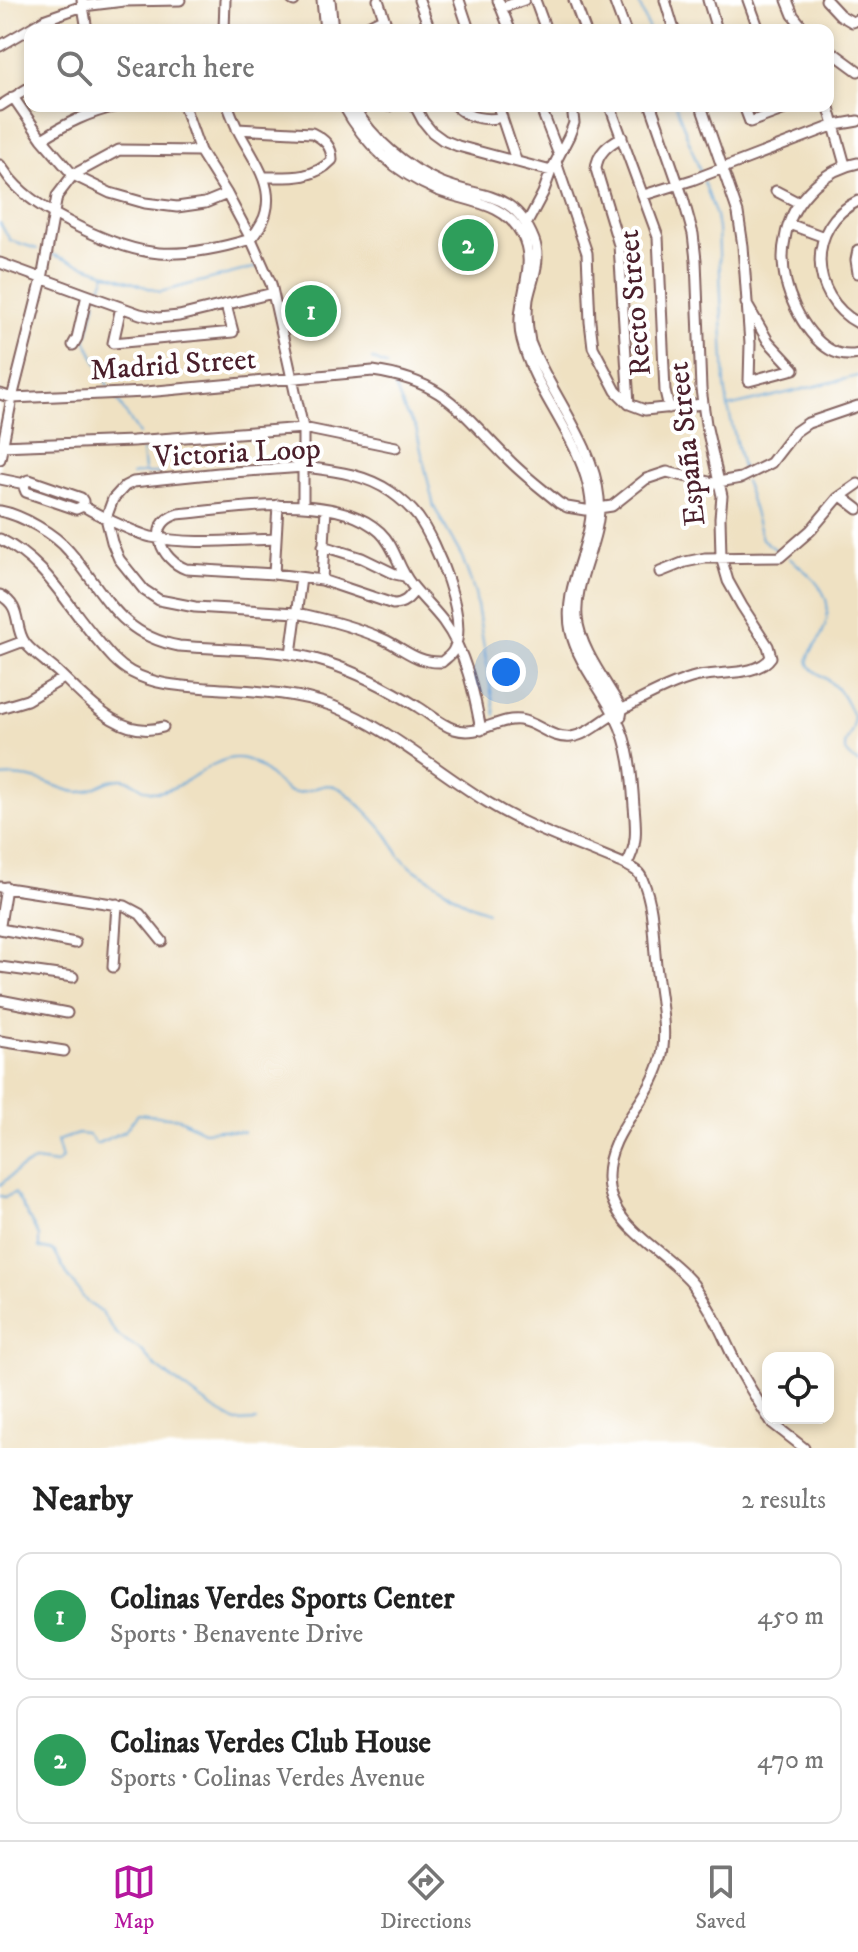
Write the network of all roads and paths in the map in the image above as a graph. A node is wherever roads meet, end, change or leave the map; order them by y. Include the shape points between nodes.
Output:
1 (180, 0) edge
2 (225, 0) edge
3 (322, 0) edge
4 (330, 0) edge
5 (378, 0) edge
6 (419, 0) edge
7 (459, 0) edge
8 (524, 0) edge
9 (535, 0) edge
10 (574, 0) edge
11 (614, 0) edge
12 (665, 0) edge
13 (708, 0) edge
14 (748, 0) edge
15 (787, 0) edge
16 (826, 0) edge
17 (82, 3) edge
18 (500, 4) edge
19 (384, 18) junction
20 (858, 20) edge
21 (37, 24) edge
22 (86, 24) edge
23 (224, 24) edge
24 (324, 24) edge
25 (332, 24) edge
26 (372, 24) edge
27 (386, 24) edge
28 (428, 24) edge
29 (467, 24) edge
30 (508, 24) edge
31 (544, 24) edge
32 (583, 24) edge
33 (623, 24) edge
34 (672, 24) edge
35 (715, 24) edge
36 (757, 24) edge
37 (800, 24) edge
38 (24, 32) edge
39 (0, 46) edge
40 (834, 53) edge
41 (858, 71) edge
42 (24, 91) edge
43 (13, 97) junction
44 (0, 106) edge
45 (96, 112) edge
46 (184, 112) edge
47 (230, 112) edge
48 (348, 112) edge
49 (358, 112) edge
50 (418, 112) edge
51 (461, 112) edge
52 (500, 112) edge
53 (542, 112) edge
54 (573, 112) edge
55 (612, 112) edge
56 (653, 112) edge
57 (703, 112) edge
58 (746, 112) edge
59 (777, 112) edge
60 (831, 112) edge
61 (502, 117) junction
62 (858, 121) edge
63 (835, 125) junction
64 (237, 129) junction
65 (622, 137) junction
66 (42, 139) junction
67 (200, 151) junction
68 (516, 160) junction
69 (555, 163) junction
70 (858, 163) edge
71 (0, 165) edge
72 (845, 165) junction
73 (723, 168) junction
74 (73, 175) junction
75 (263, 177) junction
76 (678, 184) junction
77 (776, 191) dead end
78 (227, 194) junction
79 (644, 195) junction
80 (858, 201) edge
81 (799, 203) junction
82 (53, 214) junction
83 (789, 224) junction
84 (526, 225) junction
85 (824, 237) junction
86 (251, 239) junction
87 (858, 250) edge
88 (0, 263) edge
89 (858, 273) edge
90 (42, 279) junction
91 (273, 293) junction
92 (87, 295) junction
93 (746, 303) junction
94 (226, 305) junction
95 (121, 307) junction
96 (858, 323) edge
97 (73, 345) dead end
98 (858, 354) edge
99 (293, 379) junction
100 (0, 394) edge
101 (12, 398) junction
102 (629, 404) junction
103 (703, 404) junction
104 (858, 406) edge
105 (669, 408) junction
106 (303, 428) junction
107 (1, 446) edge
108 (396, 447) dead end
109 (0, 459) edge
110 (304, 467) junction
111 (0, 479) edge
112 (720, 483) junction
113 (858, 484) edge
114 (841, 496) junction
115 (278, 505) junction
116 (303, 505) junction
117 (326, 509) junction
118 (858, 509) edge
119 (595, 510) junction
120 (0, 511) edge
121 (106, 518) junction
122 (159, 537) junction
123 (0, 539) edge
124 (276, 539) junction
125 (323, 546) junction
126 (721, 557) junction
127 (660, 572) dead end
128 (274, 574) junction
129 (404, 576) junction
130 (301, 578) junction
131 (322, 580) junction
132 (415, 590) junction
133 (0, 595) edge
134 (297, 613) junction
135 (24, 641) junction
136 (456, 645) junction
137 (0, 650) edge
138 (291, 654) junction
139 (64, 678) junction
140 (0, 708) edge
141 (618, 712) junction
142 (163, 727) dead end
143 (481, 730) junction
144 (626, 865) junction
145 (3, 887) edge
146 (117, 904) junction
147 (0, 927) edge
148 (162, 941) dead end
149 (75, 943) dead end
150 (0, 967) edge
151 (113, 967) dead end
152 (73, 977) dead end
153 (0, 1000) edge
154 (67, 1013) dead end
155 (0, 1041) edge
156 (64, 1051) dead end
157 (762, 1408) edge
158 (773, 1424) edge
159 (804, 1448) edge

1 - 17 street
2 - 23 street
3 - 24 street
4 - 25 street
5 - 19 street
6 - 28 street
7 - 29 street
8 - 18 street
9 - 31 street
10 - 32 street
11 - 33 street
12 - 34 street
13 - 35 street
14 - 36 street
15 - 37 street
16 - 20 street via 840,15
17 - 21 street
17 - 22 street
18 - 30 street
19 - 26 street
19 - 27 street
38 - 39 street
40 - 41 street
42 - 43 street
43 - 44 street
43 - 66 street
45 - 66 street
46 - 67 street
47 - 64 street
48 - 119 street via 372,145 404,173 503,212 521,233 529,257 521,336 582,463
49 - 84 street via 403,160 441,183 502,200
50 - 68 street via 443,140
51 - 61 street via 484,119
52 - 61 street
53 - 69 street
54 - 69 street via 574,123
55 - 65 street, Recto Street
56 - 76 street, España Street
57 - 73 street
58 - 59 street via 750,122
60 - 63 street
61 - 68 street
62 - 63 street
63 - 72 street
63 - 73 street
64 - 75 street
64 - 75 street via 312,133 329,145 332,160 315,173
65 - 79 street, Recto Street
65 - 102 street via 596,164 619,245
66 - 74 street
67 - 74 street via 119,150
67 - 78 street
68 - 69 street
69 - 84 street
69 - 102 street via 587,253 593,347 616,391
70 - 72 street
71 - 82 street via 12,182
72 - 81 street
73 - 76 street
73 - 93 street via 738,213
74 - 78 street via 110,193 177,207
74 - 82 street via 57,196
75 - 86 street via 266,215
76 - 79 street
76 - 103 street, España Street via 696,260
77 - 81 street
78 - 86 street
79 - 105 street, Recto Street via 658,237
80 - 85 street via 839,213
81 - 83 street
82 - 86 street via 122,246 158,253
82 - 90 street
83 - 85 street
83 - 98 street via 783,255 786,282 803,323 835,352
84 - 119 street via 537,261 527,311 530,342 592,463 599,497
85 - 96 street via 820,261 825,289
86 - 91 street
87 - 89 street
88 - 90 street
90 - 92 street
90 - 101 street
91 - 94 street
91 - 99 street
92 - 95 street
92 - 97 street
93 - 93 street via 768,341 794,369 749,381
94 - 95 street via 158,318
94 - 95 street via 233,332 113,343
99 - 101 street, Madrid Street
99 - 106 street
99 - 119 street, Madrid Street via 373,371 415,380 447,397 559,503
100 - 101 street, Madrid Street
101 - 107 street
102 - 105 street via 645,410
103 - 105 street
103 - 112 street, España Street
104 - 112 street via 808,423 771,463
106 - 107 street
106 - 108 street
106 - 110 street
107 - 109 street
110 - 116 street
110 - 121 street, Victoria Loop via 133,482 113,499
110 - 136 street, Victoria Loop via 367,478 417,517 454,600
111 - 121 street
112 - 119 street via 667,472
112 - 126 street, España Street
113 - 114 street
114 - 118 street
114 - 126 street via 784,555
115 - 116 street
115 - 122 street via 174,515 162,523
115 - 124 street
116 - 117 street
117 - 125 street
117 - 129 street via 367,522 382,534
119 - 141 street via 596,535 577,614 582,639
120 - 138 street via 22,518 62,544 107,603 137,630 179,646
121 - 122 street
121 - 134 street via 119,559 159,600
122 - 124 street
122 - 128 street via 167,555 182,568
123 - 144 street via 40,566 82,623 128,670 171,685 284,693 333,706 385,732 507,814
124 - 128 street
125 - 129 street
125 - 131 street
126 - 127 street
126 - 141 street, España Street via 728,581 771,657 751,670 691,678
128 - 130 street
129 - 132 street
130 - 131 street
130 - 134 street
131 - 132 street via 393,604
132 - 136 street
133 - 135 street via 16,610
134 - 136 street via 369,634 423,661 442,662
134 - 138 street
135 - 137 street
135 - 139 street
136 - 143 street
138 - 143 street via 361,674 445,725
139 - 140 street via 27,700
139 - 142 street via 119,723 149,731
141 - 143 street via 569,737 519,720
141 - 144 street via 636,830
144 - 157 street via 641,875 649,903 663,1044 657,1073 614,1145 610,1196 635,1233 693,1284
145 - 146 street
145 - 147 street
146 - 148 street via 134,909
146 - 151 street
147 - 149 street
150 - 152 street
153 - 154 street
155 - 156 street
158 - 159 street

